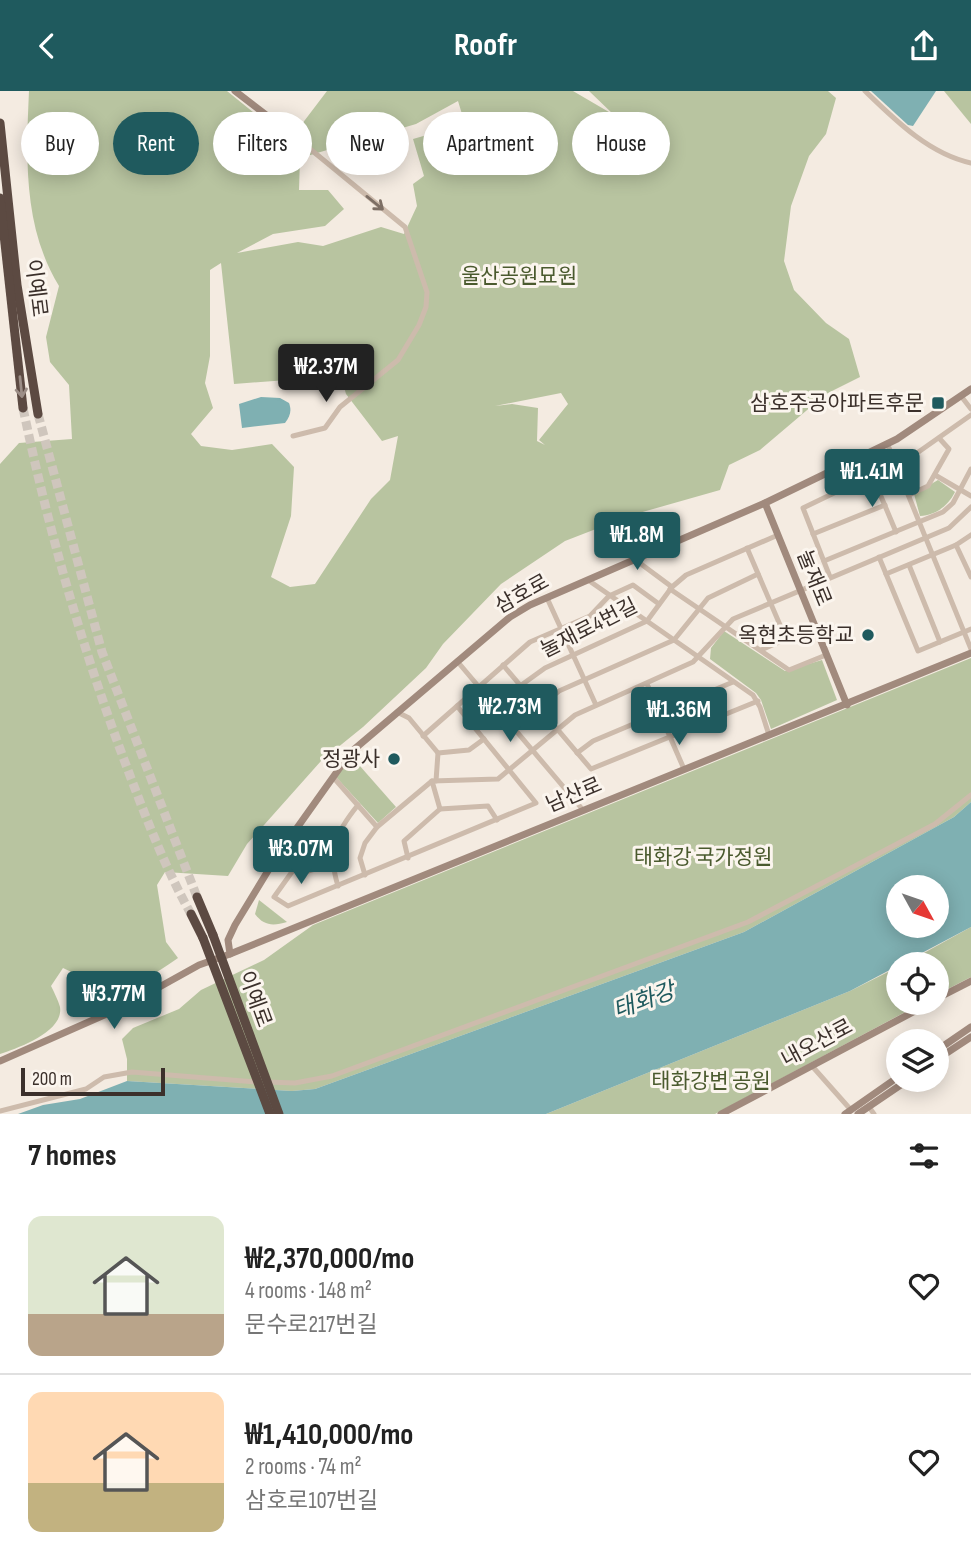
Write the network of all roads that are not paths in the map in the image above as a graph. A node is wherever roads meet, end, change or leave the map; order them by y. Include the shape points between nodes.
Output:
1 (234, 91) edge
2 (865, 91) edge
3 (262, 112) edge
4 (0, 123) edge
5 (312, 151) edge
6 (971, 163) edge
7 (0, 198) edge
8 (971, 389) edge
9 (961, 396) junction
10 (23, 408) tunnel mouth
11 (971, 409) edge
12 (38, 414) tunnel mouth
13 (971, 415) edge
14 (293, 436) dead end
15 (939, 437) junction
16 (887, 443) junction
17 (897, 464) junction
18 (971, 469) edge
19 (872, 475) junction
20 (934, 475) junction
21 (960, 489) junction
22 (909, 495) junction
23 (971, 496) edge
24 (765, 503) junction
25 (885, 505) junction
26 (971, 506) edge
27 (920, 522) junction
28 (896, 531) junction
29 (813, 534) junction
30 (778, 535) junction
31 (971, 535) edge
32 (926, 538) junction
33 (957, 545) junction
34 (747, 548) junction
35 (933, 555) junction
36 (879, 557) junction
37 (639, 558) junction
38 (824, 561) junction
39 (909, 565) junction
40 (970, 569) edge
41 (758, 574) junction
42 (886, 574) junction
43 (830, 577) junction
44 (971, 577) edge
45 (588, 580) junction
46 (671, 588) junction
47 (800, 589) junction
48 (610, 596) junction
49 (547, 598) junction
50 (770, 603) junction
51 (659, 604) junction
52 (699, 609) junction
53 (647, 621) junction
54 (726, 626) junction
55 (562, 629) junction
56 (971, 629) edge
57 (964, 632) junction
58 (674, 640) junction
59 (940, 642) junction
60 (761, 650) junction
61 (971, 651) edge
62 (573, 655) junction
63 (826, 655) junction
64 (699, 658) junction
65 (457, 661) junction
66 (503, 665) junction
67 (585, 680) junction
68 (733, 682) junction
69 (647, 684) junction
70 (480, 686) junction
71 (520, 686) junction
72 (758, 701) junction
73 (596, 705) junction
74 (847, 705) junction
75 (457, 706) junction
76 (538, 708) junction
77 (397, 712) junction
78 (660, 713) junction
79 (557, 730) junction
80 (769, 735) junction
81 (423, 736) junction
82 (670, 737) junction
83 (484, 739) junction
84 (533, 751) junction
85 (438, 753) junction
86 (577, 753) junction
87 (684, 769) junction
88 (509, 771) junction
89 (332, 776) junction
90 (434, 781) junction
91 (971, 795) edge
92 (358, 804) junction
93 (440, 809) junction
94 (583, 810) junction
95 (497, 820) junction
96 (377, 827) junction
97 (277, 856) junction
98 (408, 858) junction
99 (332, 864) junction
100 (294, 869) junction
101 (365, 875) junction
102 (338, 886) junction
103 (197, 897) tunnel mouth
104 (191, 914) tunnel mouth
105 (208, 936) junction
106 (230, 954) junction
107 (971, 981) edge
108 (949, 992) edge
109 (908, 1015) edge
110 (971, 1027) edge
111 (971, 1037) edge
112 (949, 1042) edge
113 (949, 1051) edge
114 (0, 1063) edge
115 (812, 1066) junction
116 (886, 1086) edge
117 (891, 1092) edge
118 (869, 1107) junction
119 (0, 1111) edge
120 (727, 1113) edge
121 (851, 1113) edge
122 (270, 1114) edge
123 (279, 1114) edge
124 (874, 1114) edge

1 - 3 main road
2 - 6 street via 904,127 953,159
4 - 12 highway, 이예로 via 17,285
5 -> 14 street via 405,227 427,292 419,325 398,361 340,407 325,428
7 -> 10 highway, 이예로
8 - 9 main road, 삼호로
9 - 11 street
9 - 16 main road, 삼호로 via 913,431
13 - 15 street
15 - 17 street
15 - 20 street via 949,449
16 - 17 street
16 - 24 main road, 삼호로
17 - 19 street
17 - 22 street
18 - 21 street
19 - 25 street
19 - 29 street via 803,508
20 - 21 street
20 - 22 street via 928,486
21 - 23 street
21 - 27 street via 943,512
22 - 27 street
24 - 30 main road, 눌재로
24 - 37 main road, 삼호로
25 - 28 street
25 - 29 street
26 - 32 street via 959,522
27 - 28 street
27 - 32 street
28 - 38 street
29 - 38 street
30 - 34 street, 눌재로4번길
30 - 47 main road, 눌재로
31 - 33 street
32 - 35 street
32 - 36 street
33 - 35 street
33 - 40 street
34 - 41 street
34 - 46 street, 눌재로4번길 via 686,575
35 - 39 street
35 - 57 street
36 - 42 street
36 - 43 street
37 - 45 main road, 삼호로
37 - 46 street
38 - 43 street
39 - 42 street
39 - 59 street
40 - 44 street
41 - 50 street
41 - 52 street via 714,594
42 - 59 street via 918,651
43 - 47 street
45 - 48 street
45 - 49 main road, 삼호로
46 - 51 street, 눌재로4번길
46 - 52 street
47 - 50 street
47 - 63 main road, 눌재로
48 - 51 street via 632,585
48 - 53 street
48 - 55 street via 596,613
49 - 55 street
49 - 65 main road, 삼호로 via 510,617
50 - 54 street
50 - 60 street via 786,639
51 - 53 street, 눌재로4번길
52 - 54 street
52 - 58 street
53 - 58 street
53 - 62 street, 눌재로4번길
54 - 60 street
54 - 64 street
55 - 62 street
55 - 66 street via 530,642
56 - 57 street
57 - 59 street
57 - 61 street
58 - 64 street
58 - 67 street
60 - 63 street via 789,670
61 - 74 main road, 남산로
62 - 67 street
62 - 71 street, 눌재로4번길
63 - 74 main road, 눌재로
64 - 68 street
64 - 69 street
65 - 70 street
65 - 77 main road, 삼호로
66 - 70 street
66 - 71 street
67 - 73 street
67 - 76 street via 559,691
68 - 72 street
68 - 78 street
69 - 73 street
69 - 78 street
70 - 75 street
70 - 84 street
71 - 76 street
72 - 80 street
72 - 82 street
73 - 79 street
74 - 80 main road, 남산로
75 - 81 street
75 - 83 street
76 - 79 street
77 - 81 street via 409,718
77 - 89 main road, 삼호로 via 351,752
78 - 82 street
78 - 86 street via 593,741
79 - 84 street
79 - 86 street
80 - 87 main road, 남산로
81 - 85 street
82 - 86 street via 591,769
82 - 87 street
83 - 85 street via 469,750
83 - 88 street
84 - 88 street
84 - 94 street
85 - 90 street
87 - 94 main road, 남산로
88 - 90 street via 498,779
88 - 95 street via 536,803
89 - 92 street
89 - 97 main road, 삼호로
90 - 93 street
90 - 96 street
91 - 119 street via 935,824 748,922 332,1076 295,1083 132,1072
92 - 96 street
92 - 99 street via 334,838
93 - 95 street via 488,806
93 - 98 street via 404,841
94 - 106 main road, 남산로
95 - 98 street
96 - 101 street via 360,858
97 - 100 street
97 - 106 main road, 삼호로 via 235,925 228,940
98 - 101 street
99 - 100 street via 305,873
99 - 102 street
100 - 102 street via 274,897 288,906
101 - 102 street
103 - 105 highway, 이예로
104 - 105 highway, 이예로
105 - 122 highway, 이예로, bridge
105 - 123 highway, 이예로, bridge
106 - 114 main road
107 - 108 main road
109 - 115 main road, 내오산로
110 - 112 main road
111 - 113 main road
115 - 120 main road, 내오산로
115 - 121 street
116 - 121 main road
117 - 118 main road
118 - 121 main road
118 - 124 street

